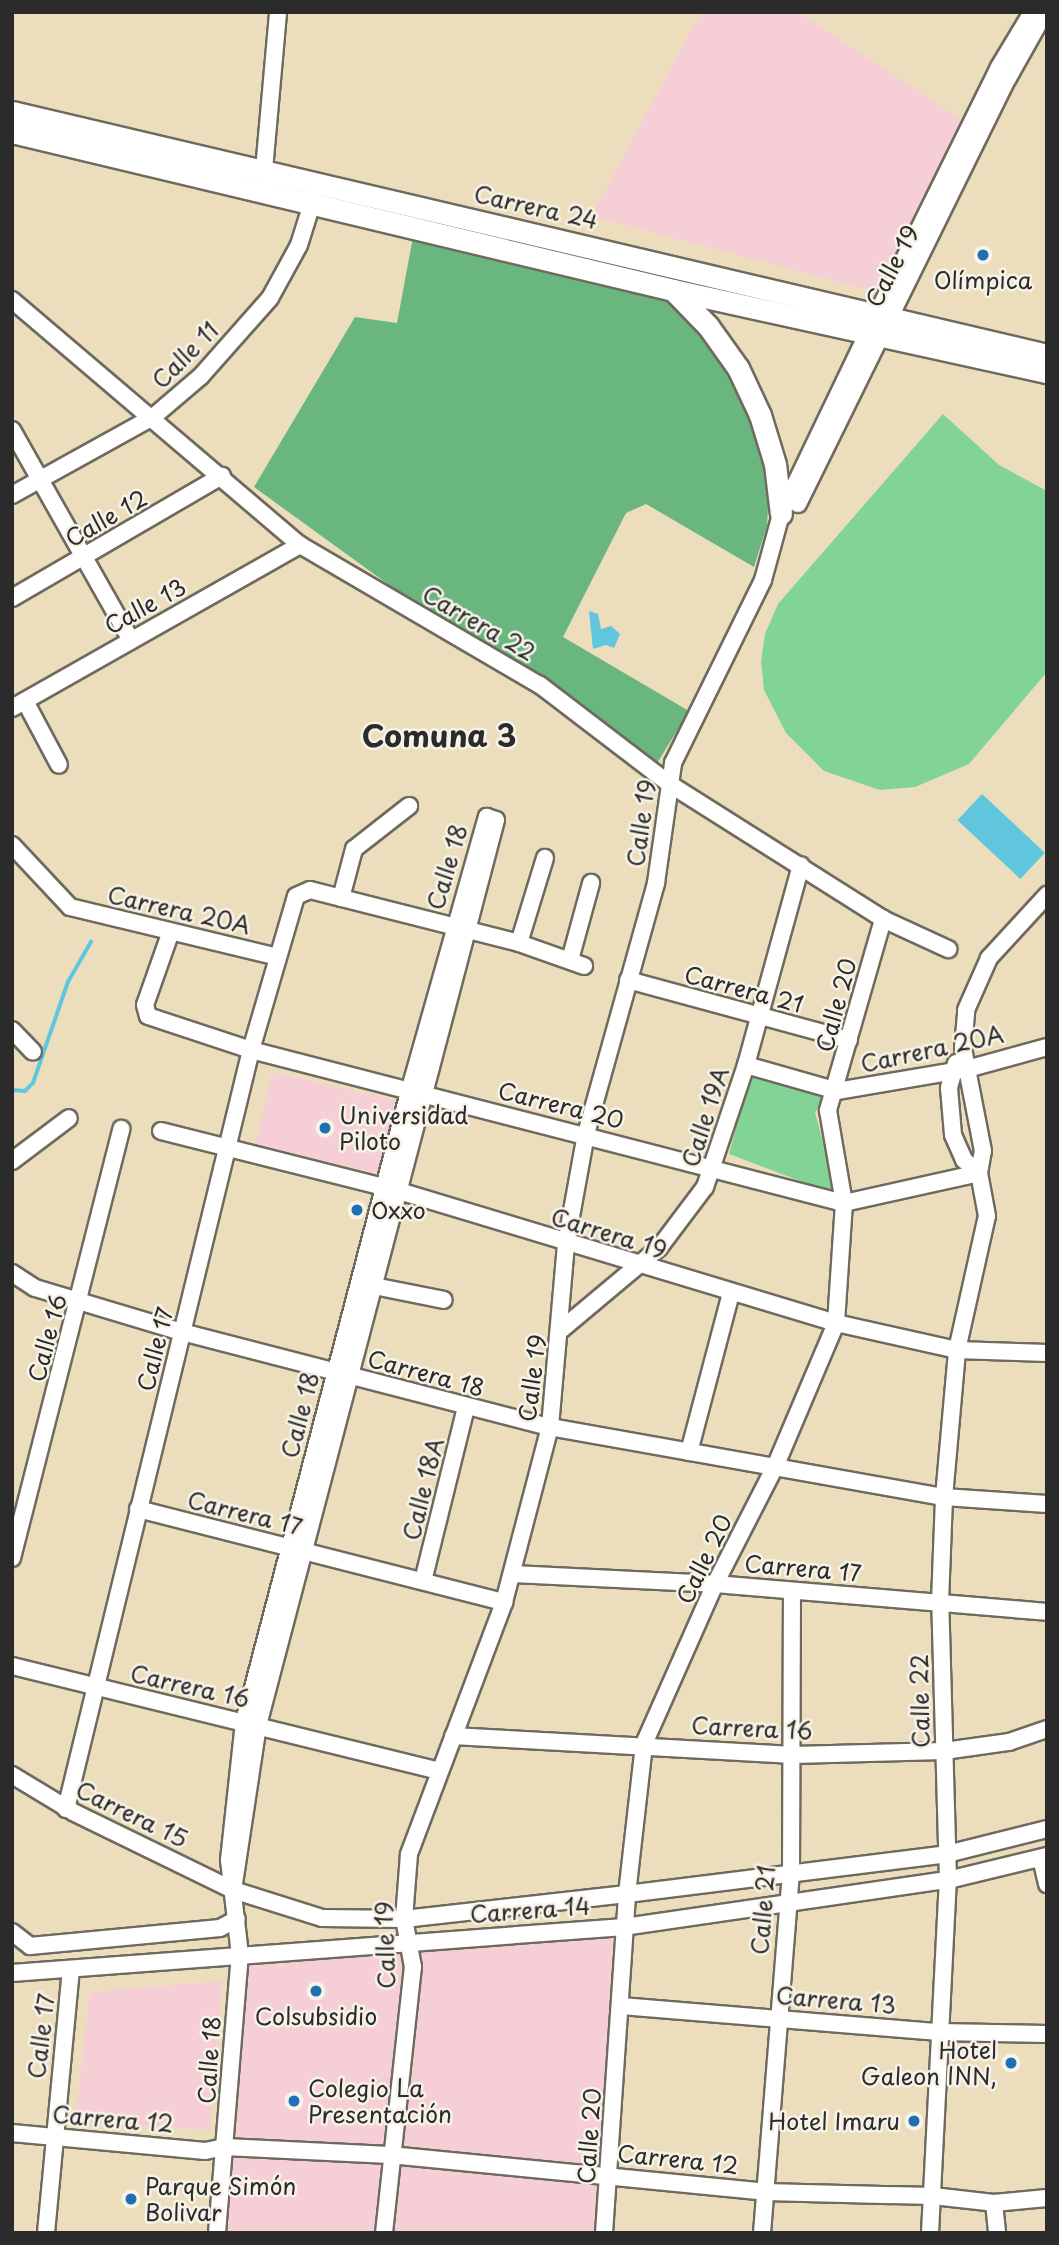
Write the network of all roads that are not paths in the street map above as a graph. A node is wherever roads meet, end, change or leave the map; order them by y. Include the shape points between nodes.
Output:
1 (278, 12) edge
2 (1032, 12) edge
3 (1045, 12) edge
4 (12, 112) edge
5 (12, 132) edge
6 (264, 170) junction
7 (316, 193) junction
8 (279, 195) junction
9 (673, 290) junction
10 (12, 300) edge
11 (880, 325) junction
12 (1047, 355) edge
13 (1047, 372) edge
14 (836, 416) junction
15 (153, 417) junction
16 (12, 430) edge
17 (222, 476) junction
18 (40, 480) junction
19 (12, 495) edge
20 (782, 514) junction
21 (777, 539) junction
22 (300, 545) junction
23 (83, 558) junction
24 (12, 598) edge
25 (131, 640) junction
26 (18, 704) edge
27 (59, 765) dead end
28 (668, 783) junction
29 (409, 806) dead end
30 (12, 845) edge
31 (545, 858) dead end
32 (801, 865) junction
33 (591, 883) dead end
34 (1047, 895) edge
35 (341, 898) junction
36 (883, 919) junction
37 (460, 927) junction
38 (170, 934) junction
39 (519, 943) junction
40 (948, 949) dead end
41 (278, 957) junction
42 (628, 980) junction
43 (757, 1018) junction
44 (12, 1030) edge
45 (849, 1040) junction
46 (1047, 1047) edge
47 (251, 1051) junction
48 (33, 1052) dead end
49 (746, 1065) junction
50 (959, 1070) junction
51 (836, 1091) junction
52 (416, 1094) junction
53 (69, 1118) dead end
54 (121, 1129) dead end
55 (161, 1131) dead end
56 (586, 1134) junction
57 (229, 1148) junction
58 (12, 1161) edge
59 (716, 1167) junction
60 (979, 1173) junction
61 (392, 1190) junction
62 (844, 1203) junction
63 (566, 1244) junction
64 (639, 1266) junction
65 (12, 1273) edge
66 (374, 1286) junction
67 (731, 1293) junction
68 (444, 1300) dead end
69 (80, 1302) junction
70 (836, 1323) junction
71 (562, 1329) junction
72 (182, 1332) junction
73 (957, 1350) junction
74 (1047, 1353) edge
75 (343, 1374) junction
76 (467, 1408) junction
77 (550, 1427) junction
78 (689, 1452) junction
79 (775, 1467) junction
80 (944, 1497) junction
81 (1047, 1504) edge
82 (138, 1509) junction
83 (294, 1549) junction
84 (12, 1558) edge
85 (513, 1574) junction
86 (423, 1581) junction
87 (715, 1584) junction
88 (792, 1591) junction
89 (504, 1602) junction
90 (940, 1602) junction
91 (1047, 1612) edge
92 (12, 1667) edge
93 (94, 1686) junction
94 (251, 1723) junction
95 (1047, 1729) edge
96 (453, 1736) junction
97 (644, 1744) junction
98 (944, 1751) junction
99 (793, 1755) junction
100 (439, 1771) junction
101 (12, 1775) edge
102 (66, 1809) junction
103 (1047, 1829) edge
104 (947, 1854) junction
105 (1044, 1857) edge
106 (790, 1874) junction
107 (948, 1880) junction
108 (1047, 1884) edge
109 (233, 1890) junction
110 (627, 1894) junction
111 (788, 1905) junction
112 (237, 1919) junction
113 (404, 1919) junction
114 (624, 1927) junction
115 (12, 1932) edge
116 (407, 1942) junction
117 (240, 1955) junction
118 (71, 1970) junction
119 (12, 1973) edge
120 (621, 2006) junction
121 (776, 2017) junction
122 (939, 2032) junction
123 (1047, 2034) edge
124 (12, 2133) edge
125 (56, 2137) junction
126 (225, 2147) junction
127 (390, 2155) junction
128 (609, 2174) junction
129 (765, 2192) junction
130 (933, 2196) junction
131 (1047, 2199) edge
132 (994, 2203) junction
133 (46, 2233) edge
134 (217, 2233) edge
135 (383, 2233) edge
136 (604, 2233) edge
137 (762, 2233) edge
138 (930, 2233) edge
139 (997, 2233) edge

1 - 6 street
2 - 11 street, Calle 19 via 999,67
3 - 11 street, Calle 19
4 - 6 main road, Carrera 24
5 - 8 main road, Carrera 24
6 - 7 main road, Carrera 24
6 - 8 street
7 - 8 main road, Carrera 24
7 - 9 main road, Carrera 24
7 - 11 main road, Carrera 24
7 - 15 street, Calle 11 via 299,244 270,298 201,376
9 - 11 main road, Carrera 24
9 - 20 main road via 738,368 760,415 775,464
10 - 15 street, Carrera 22
11 - 12 main road, Carrera 24
11 - 13 main road, Carrera 24
11 - 14 street, Calle 19
14 - 20 street, Calle 19
14 - 21 street, Calle 19
15 - 17 street, Carrera 22
15 - 18 street, Calle 11
16 - 18 street
17 - 22 street, Carrera 22
17 - 23 street, Calle 12
18 - 19 street, Calle 11
18 - 23 street
20 - 21 street, Calle 19
21 - 28 street, Calle 19 via 763,580 673,763
22 - 25 street, Calle 13
22 - 28 street, Carrera 22 via 540,685
23 - 24 street, Calle 12
23 - 25 street
25 - 26 street, Calle 13
26 - 27 street
28 - 32 street, Carrera 22
28 - 42 street, Calle 19 via 656,883
29 - 35 street via 354,849
30 - 38 street, Carrera 20A via 70,907
31 - 39 street
32 - 36 street, Carrera 22
32 - 43 street, Calle 19A
33 - 39 street via 577,963
34 - 50 street, Calle 22 via 989,958 976,981 966,1010
35 - 37 street
35 - 41 street, Calle 17 via 303,890 292,903
36 - 40 street, Carrera 22
36 - 45 street, Calle 20
37 - 37 street, Calle 18 via 496,820 487,817
37 - 39 street
37 - 52 street, Calle 18
38 - 41 street, Carrera 20A
38 - 47 street, Carrera 20 via 145,1005 148,1016
41 - 47 street, Calle 17
42 - 43 street, Carrera 21
42 - 56 street, Calle 19
43 - 45 street, Carrera 21
43 - 49 street, Calle 19A
44 - 48 street
45 - 51 street, Calle 20
46 - 50 street, Carrera 20A
47 - 52 street, Carrera 20
47 - 57 street, Calle 17
49 - 51 street, Carrera 20A
49 - 59 street, Calle 19A
50 - 51 street, Carrera 20A
50 - 60 street, Calle 22 via 983,1151
50 - 60 street, Calle 22 via 953,1135 964,1160
51 - 62 street, Calle 20 via 828,1110
52 - 56 street, Carrera 20
52 - 61 street, Calle 18
53 - 58 street
54 - 69 street, Calle 16
55 - 57 street, Carrera 19
56 - 59 street, Carrera 20
56 - 63 street, Calle 19
57 - 61 street, Carrera 19
57 - 72 street, Calle 17
59 - 62 street, Carrera 20
59 - 64 street, Calle 19A via 659,1248
60 - 62 street, Carrera 20
60 - 73 street, Calle 22 via 987,1216
61 - 63 street, Carrera 19
61 - 66 street, Calle 18
61 - 75 street, Calle 18
62 - 70 street, Calle 20
63 - 64 street, Carrera 19
63 - 71 street, Calle 19
64 - 67 street, Carrera 19
64 - 71 street, Calle 19A
65 - 69 street, Carrera 18 via 35,1288
66 - 68 street
66 - 75 street, Calle 18
67 - 70 street, Carrera 19
67 - 78 street
69 - 72 street, Carrera 18
69 - 84 street, Calle 16
70 - 73 street, Carrera 19
70 - 79 street, Calle 20
71 - 77 street, Calle 19
72 - 75 street, Carrera 18
72 - 82 street, Calle 17
73 - 74 street, Carrera 19
73 - 80 street, Calle 22
75 - 76 street, Carrera 18
75 - 83 street, Calle 18
76 - 77 street, Carrera 18
76 - 86 street, Calle 18A
77 - 78 street, Carrera 18
77 - 85 street, Calle 19
78 - 79 street, Carrera 18
79 - 80 street, Carrera 18
79 - 87 street, Calle 20
80 - 81 street, Carrera 18
80 - 90 street, Calle 22
82 - 83 street, Carrera 17
82 - 93 street, Calle 17
83 - 86 street, Carrera 17
83 - 94 street, Calle 18
85 - 87 street, Carrera 17
85 - 89 street, Calle 19
86 - 89 street, Carrera 17
87 - 88 street, Carrera 17
87 - 97 street, Calle 20
88 - 90 street, Carrera 17
88 - 99 street, Calle 21
89 - 96 street, Calle 19
90 - 91 street, Carrera 17
90 - 98 street, Calle 22
92 - 93 street, Carrera 16
93 - 94 street, Carrera 16
93 - 102 street, Calle 17
94 - 100 street, Carrera 16
94 - 109 street, Calle 18
95 - 98 street, Carrera 16 via 1009,1742
96 - 97 street, Carrera 16
96 - 100 street, Calle 19
97 - 99 street, Carrera 16
97 - 110 street, Calle 20
98 - 99 street, Carrera 16
98 - 104 street, Calle 22
99 - 106 street, Calle 21
100 - 113 street, Calle 19 via 409,1854
101 - 102 street, Carrera 15
102 - 109 street, Carrera 15
103 - 104 street, Carrera 14
104 - 106 street, Carrera 14
104 - 107 street, Calle 22
105 - 107 street, Carrera 14
105 - 108 street
106 - 110 street, Carrera 14
106 - 111 street, Calle 21
107 - 111 street, Carrera 14
107 - 122 street, Calle 22
109 - 112 street, Calle 18
109 - 113 street, Carrera 14 via 322,1918
110 - 113 street, Carrera 14
110 - 114 street, Calle 20
111 - 114 street, Carrera 14
111 - 121 street, Calle 21
112 - 115 street via 220,1928 30,1947
112 - 117 street, Calle 18
113 - 116 street, Calle 19
114 - 116 street, Carrera 14
114 - 120 street, Calle 20
116 - 117 street, Carrera 14
116 - 127 street, Calle 19 via 413,1967
117 - 118 street, Carrera 14
117 - 126 street, Calle 18
118 - 119 street, Carrera 14
118 - 125 street, Calle 17
120 - 121 street, Carrera 13
120 - 128 street, Calle 20
121 - 122 street, Carrera 13
121 - 129 street, Calle 21
122 - 123 street, Carrera 13
122 - 130 street, Calle 22
124 - 125 street, Carrera 12
125 - 126 street, Carrera 12 via 205,2151
125 - 133 street, Calle 17
126 - 127 street, Carrera 12
126 - 134 street, Calle 18
127 - 128 street, Carrera 12
127 - 135 street, Calle 19
128 - 129 street, Carrera 12
128 - 136 street, Calle 20
129 - 130 street, Carrera 12
129 - 137 street, Calle 21
130 - 132 street, Carrera 12
130 - 138 street, Calle 22
131 - 132 street, Carrera 12
132 - 139 street

